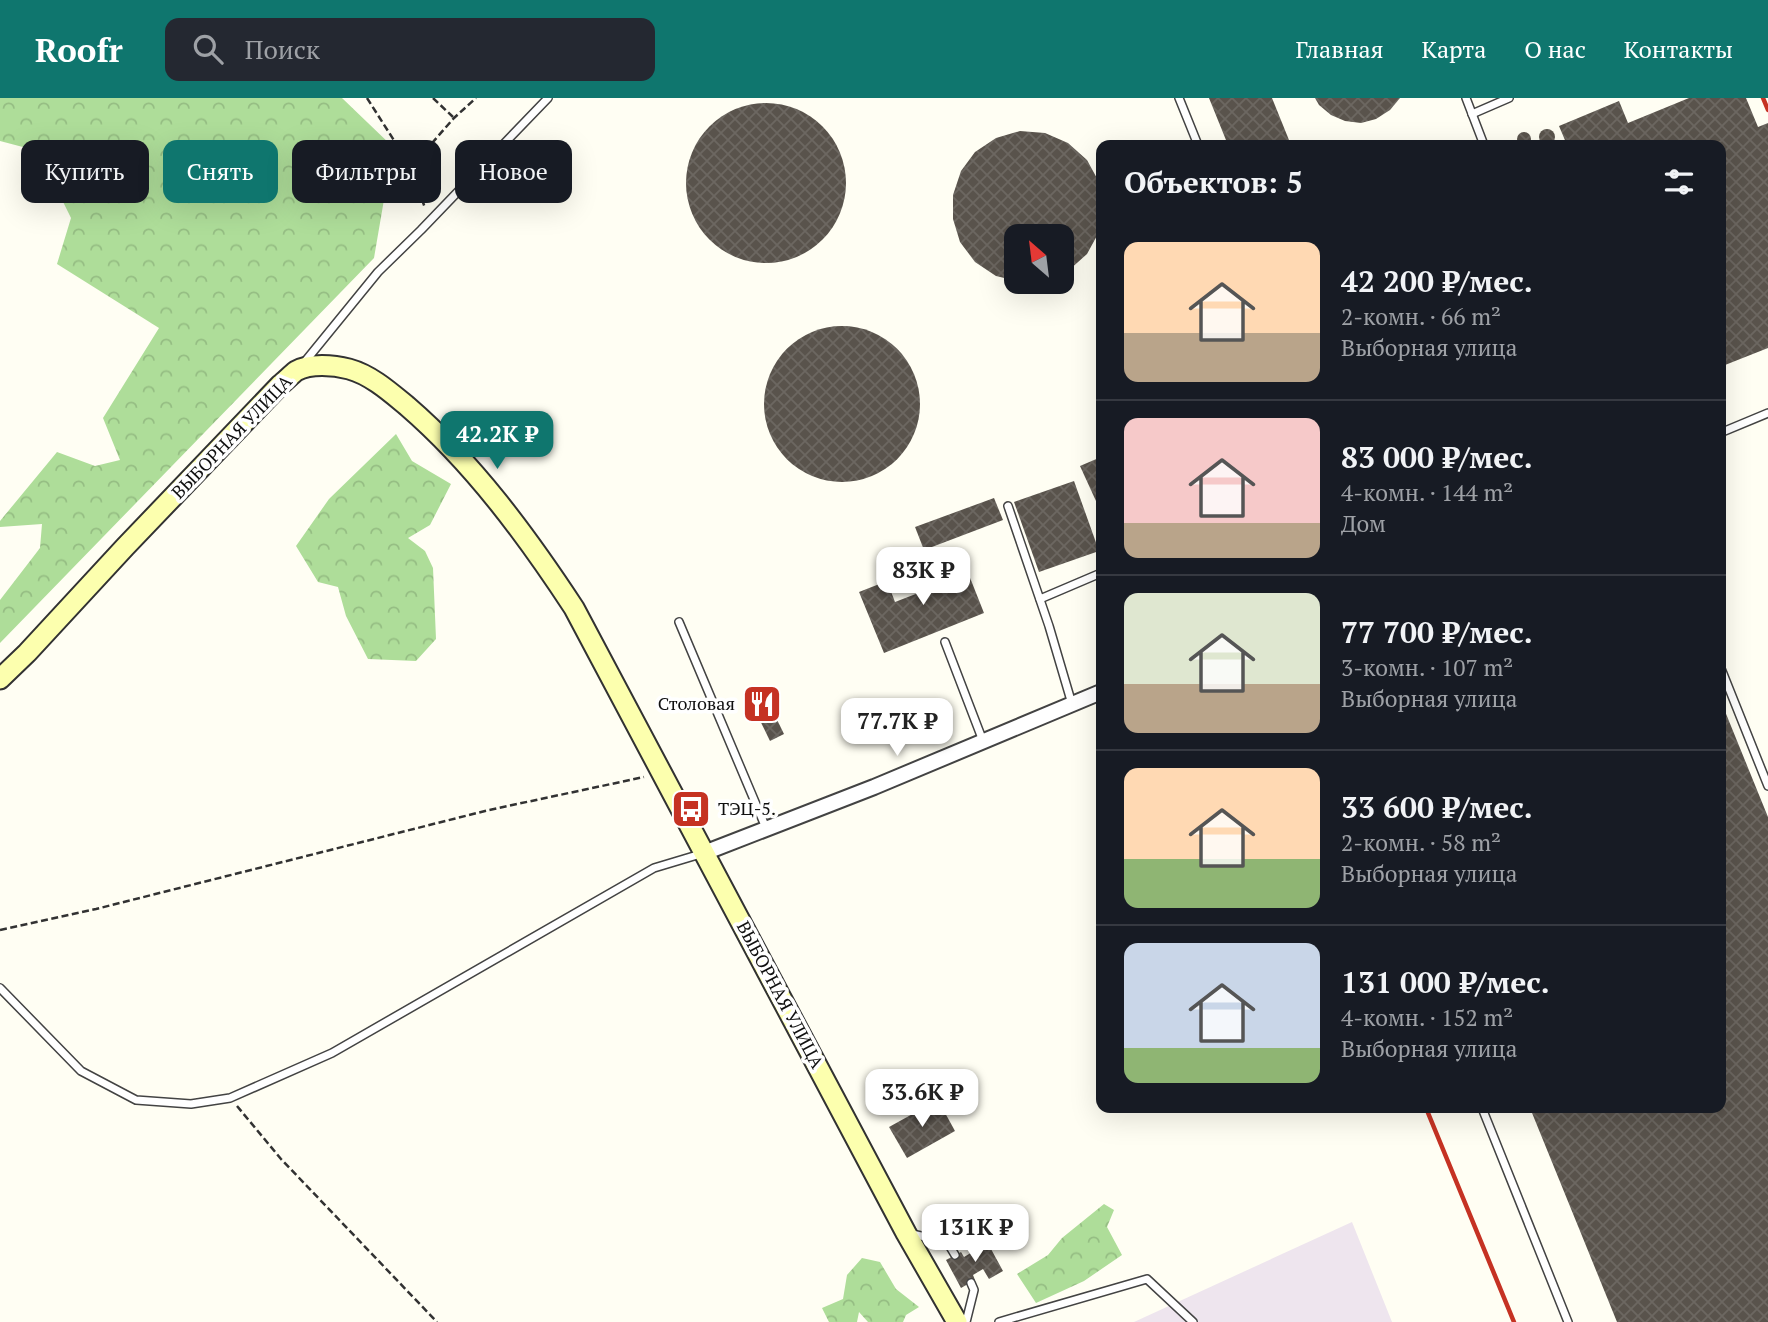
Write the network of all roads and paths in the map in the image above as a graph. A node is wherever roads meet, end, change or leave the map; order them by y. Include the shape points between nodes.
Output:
1 (367, 98) edge
2 (433, 98) edge
3 (476, 98) edge
4 (548, 98) edge
5 (1179, 98) edge
6 (1466, 98) edge
7 (1509, 98) edge
8 (1472, 114) junction
9 (454, 118) junction
10 (394, 140) edge
11 (435, 140) edge
12 (1196, 140) edge
13 (1482, 140) edge
14 (423, 203) edge
15 (430, 222) junction
16 (298, 370) junction
17 (1768, 413) edge
18 (1726, 430) edge
19 (1007, 506) dead end
20 (1096, 575) edge
21 (1040, 599) junction
22 (678, 622) dead end
23 (945, 642) dead end
24 (1, 677) edge
25 (1726, 681) edge
26 (1096, 694) edge
27 (1072, 704) junction
28 (983, 741) junction
29 (662, 773) junction
30 (1768, 786) edge
31 (766, 828) junction
32 (704, 853) junction
33 (0, 930) edge
34 (0, 989) edge
35 (230, 1098) junction
36 (1484, 1113) edge
37 (906, 1233) junction
38 (955, 1255) dead end
39 (971, 1283) dead end
40 (438, 1322) edge
41 (957, 1322) edge
42 (966, 1322) edge
43 (999, 1322) edge
44 (1193, 1322) edge
45 (1568, 1322) edge

1 - 10 path
2 - 9 path
3 - 9 path
4 - 15 lane
5 - 12 lane
6 - 8 lane
7 - 8 lane
8 - 13 lane
9 - 11 path
14 - 15 path
15 - 16 lane via 379,272
16 - 24 main road, ВЫБОРНАЯ УЛИЦА
16 - 29 main road, ВЫБОРНАЯ УЛИЦА via 351,369 383,386 464,460 540,556 573,608
17 - 18 lane
19 - 21 lane
20 - 21 lane
21 - 27 lane
22 - 31 lane
23 - 28 lane
25 - 30 lane
26 - 27 street
27 - 28 street
28 - 31 street
29 - 32 main road, ВЫБОРНАЯ УЛИЦА
29 - 33 path via 489,810
31 - 32 street
32 - 35 lane via 654,868 332,1053
32 - 37 main road, ВЫБОРНАЯ УЛИЦА
34 - 35 lane via 81,1071 136,1100 191,1104
35 - 40 path
36 - 45 lane
37 - 38 lane via 943,1241
37 - 41 main road, ВЫБОРНАЯ УЛИЦА
39 - 42 lane via 974,1290
43 - 44 lane via 1147,1279

